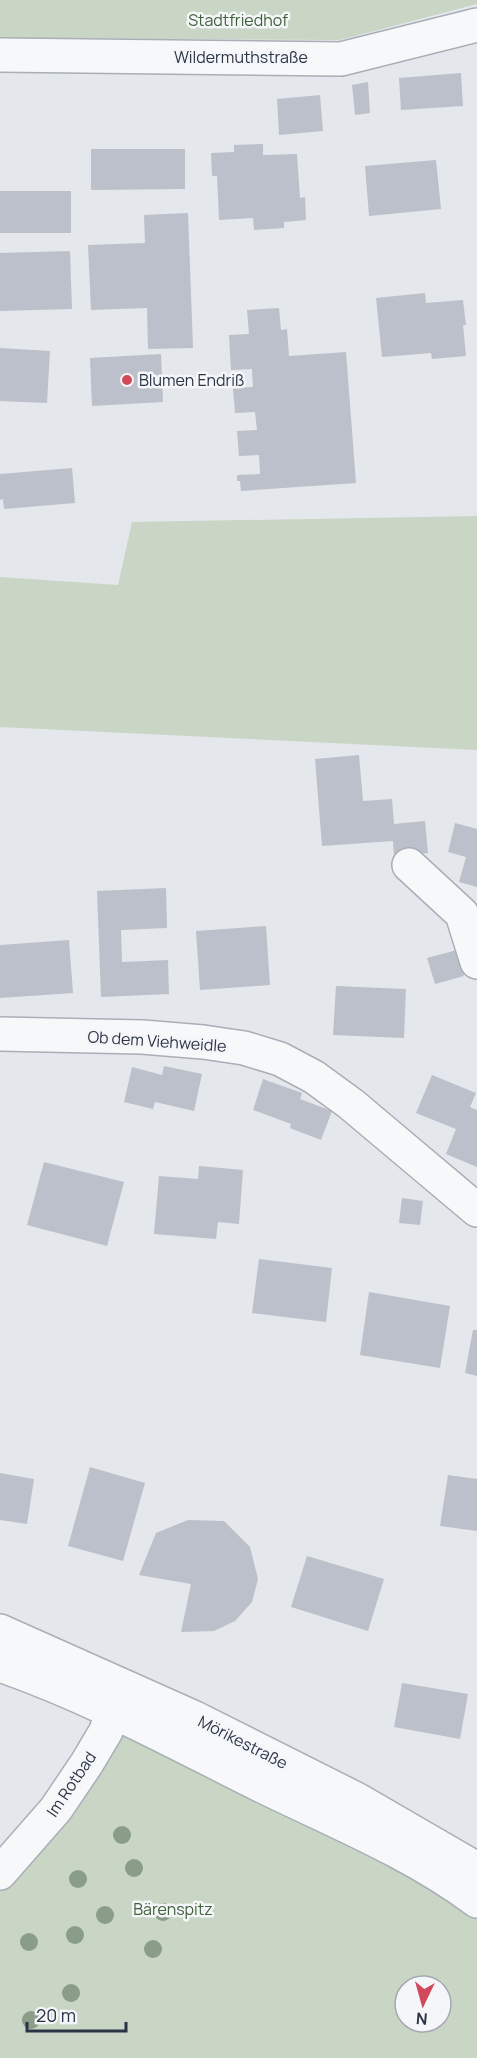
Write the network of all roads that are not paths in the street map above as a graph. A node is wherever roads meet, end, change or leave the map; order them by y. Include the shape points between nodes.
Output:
1 (477, 25) edge
2 (0, 55) edge
3 (409, 865) dead end
4 (477, 962) edge
5 (0, 1034) edge
6 (477, 1210) edge
7 (0, 1631) edge
8 (0, 1665) edge
9 (116, 1698) junction
10 (477, 1869) edge
11 (0, 1873) edge
12 (477, 1901) edge

1 - 2 street, Wildermuthstraße via 341,59
3 - 4 street via 462,914
5 - 6 street, Ob dem Viehweidle via 203,1042 280,1059 351,1104
7 - 9 street, Mörikestraße
8 - 9 street via 47,1682
9 - 10 street, Mörikestraße via 195,1718 358,1800
9 - 11 street, Im Rotbad via 106,1731 56,1809
9 - 12 street, Mörikestraße via 409,1858

